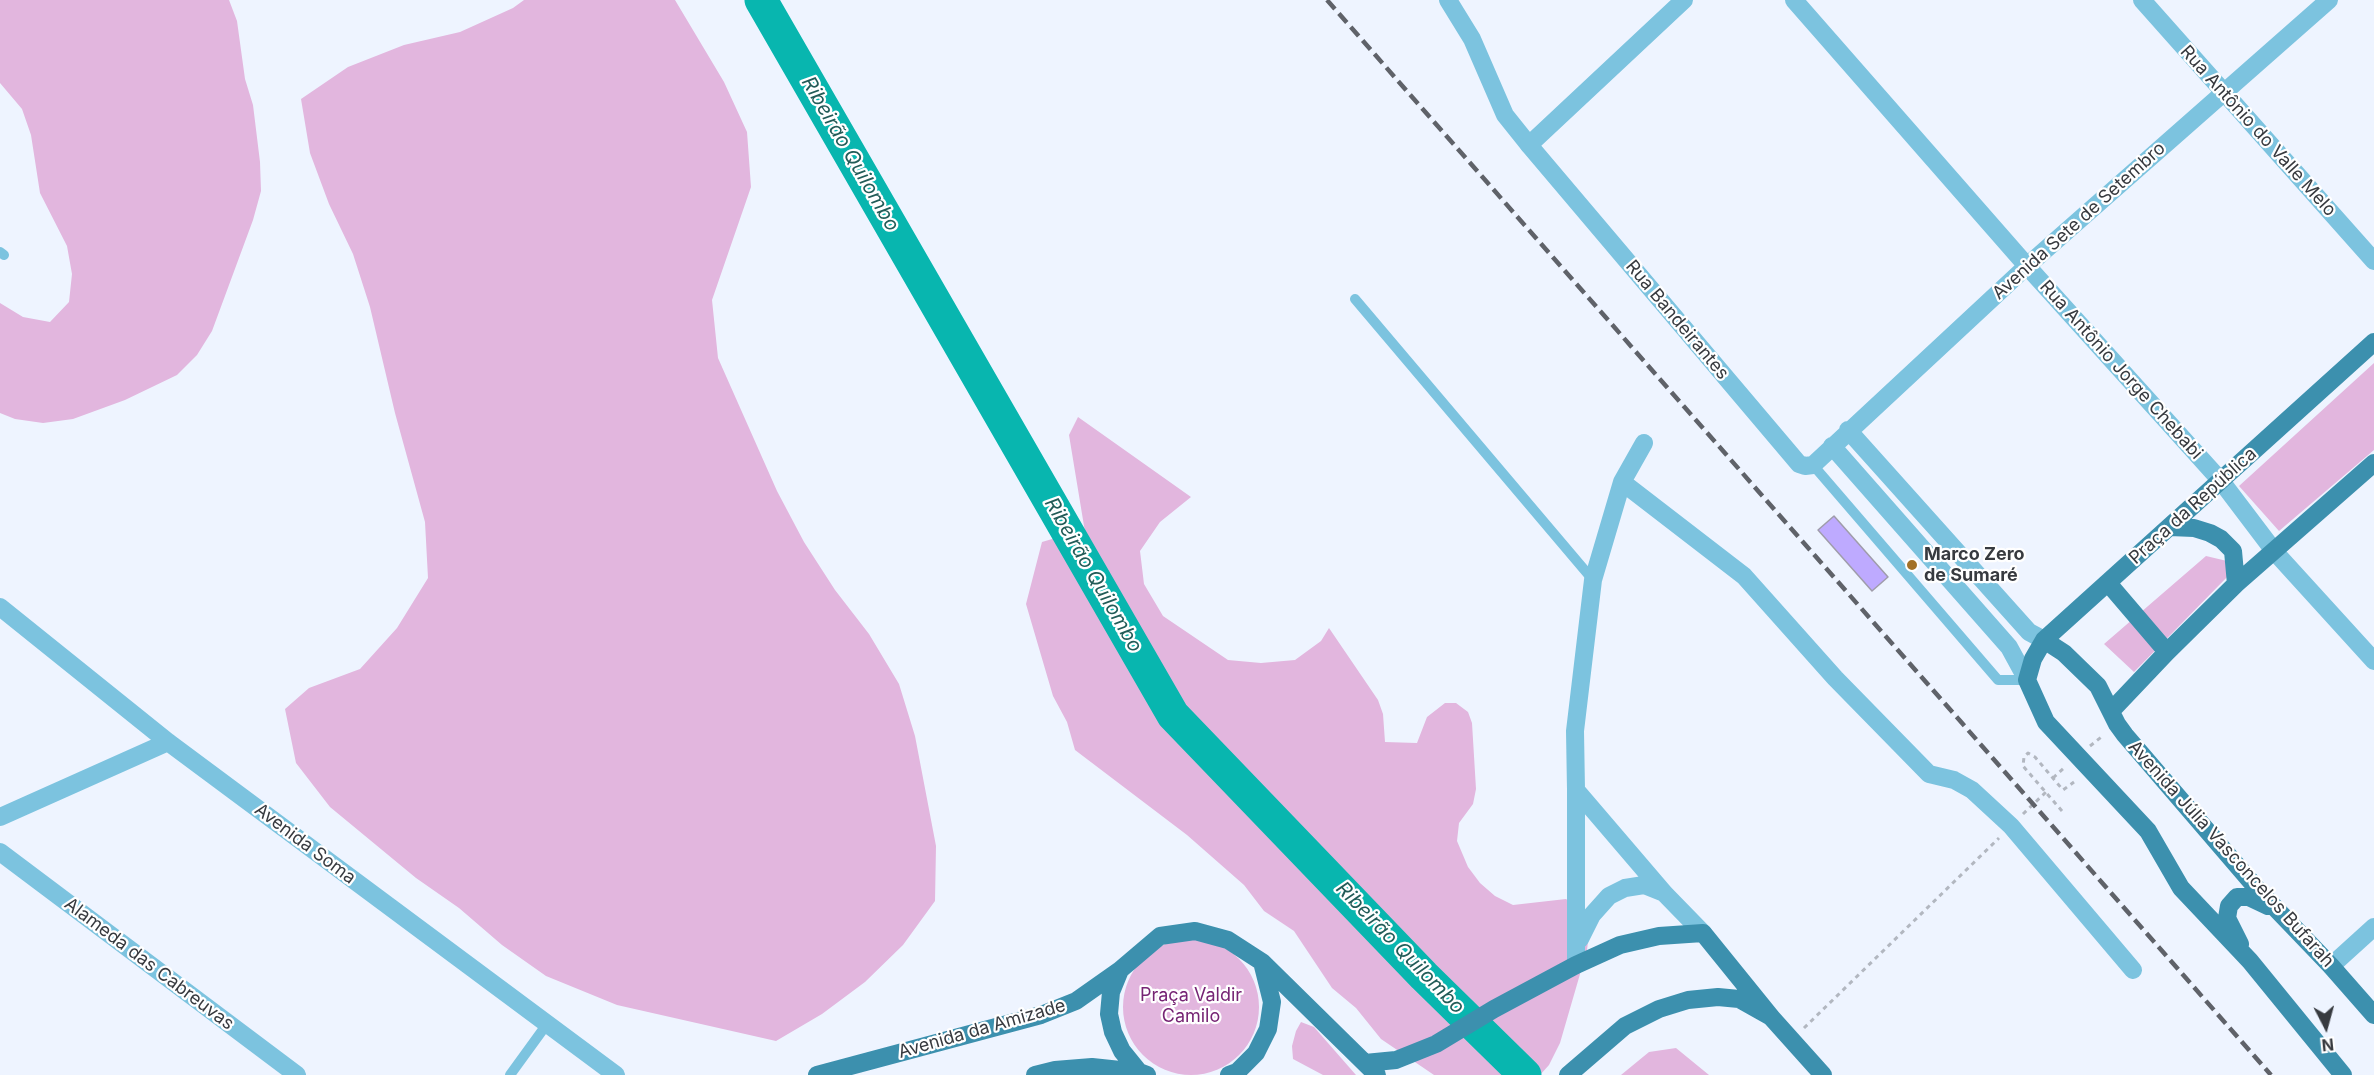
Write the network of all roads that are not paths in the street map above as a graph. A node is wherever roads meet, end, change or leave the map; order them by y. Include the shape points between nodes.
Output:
1 (1448, 0) edge
2 (1684, 0) edge
3 (1794, 0) edge
4 (2142, 0) edge
5 (2329, 0) edge
6 (2224, 92) junction
7 (1529, 145) junction
8 (2374, 261) edge
9 (2027, 266) junction
10 (1355, 299) dead end
11 (2374, 342) edge
12 (1848, 430) junction
13 (1644, 443) dead end
14 (1832, 446) junction
15 (2374, 463) edge
16 (1813, 465) junction
17 (2221, 481) junction
18 (1622, 482) junction
19 (2170, 527) junction
20 (2274, 550) junction
21 (1593, 580) junction
22 (2108, 584) junction
23 (2236, 584) junction
24 (0, 607) edge
25 (2044, 640) junction
26 (2167, 652) junction
27 (2374, 662) edge
28 (2027, 680) junction
29 (2114, 718) junction
30 (168, 742) junction
31 (1575, 790) junction
32 (0, 817) edge
33 (0, 852) edge
34 (1665, 894) junction
35 (2280, 914) junction
36 (2374, 927) edge
37 (1703, 933) junction
38 (1578, 943) junction
39 (2250, 961) junction
40 (1262, 962) junction
41 (1576, 965) junction
42 (2331, 966) junction
43 (1120, 970) junction
44 (2133, 970) dead end
45 (2374, 1015) edge
46 (1771, 1017) junction
47 (547, 1024) junction
48 (1371, 1069) edge
49 (1143, 1073) edge
50 (297, 1075) edge
51 (510, 1075) edge
52 (616, 1075) edge
53 (817, 1075) edge
54 (1035, 1075) edge
55 (1229, 1075) edge
56 (1568, 1075) edge
57 (1823, 1075) edge
58 (2343, 1075) edge

1 - 7 street, Rua Bandeirantes via 1472,39 1505,115
2 - 7 street
3 - 9 street, Rua Antônio Jorge Chebabi
4 - 6 street, Rua Antônio do Valle Melo
5 - 6 street, Avenida Sete de Setembro
6 - 8 street, Rua Antônio do Valle Melo
6 - 9 street, Avenida Sete de Setembro
7 - 16 street, Rua Bandeirantes via 1799,464
9 - 12 street, Avenida Sete de Setembro
9 - 17 street, Rua Antônio Jorge Chebabi
10 - 21 lane
11 - 17 main road, Praça da República
12 - 14 street, Avenida Sete de Setembro
12 - 25 street, Avenida Júlia Vasconcelos Bufarah via 2029,632
13 - 18 street
14 - 16 street
14 - 28 street via 2010,647
15 - 20 main road
16 - 28 lane via 1998,680
17 - 19 main road, Praça da República
17 - 20 street, Rua Antônio Jorge Chebabi
18 - 21 street
18 - 44 street via 1744,576 1834,678 1929,774 1954,780 1972,790 2011,826
19 - 22 main road, Praça da República
19 - 23 main road via 2194,528 2221,539 2233,551
20 - 23 main road
20 - 27 street, Rua Antônio Jorge Chebabi
21 - 31 street via 1575,731
22 - 25 main road, Praça da República
22 - 26 main road
23 - 26 main road
24 - 30 street, Avenida Soma
25 - 28 main road, Praça da República
25 - 29 main road, Avenida Júlia Vasconcelos Bufarah via 2064,653 2098,686
26 - 29 main road
28 - 39 main road via 2046,722 2148,831 2181,888
29 - 35 main road, Avenida Júlia Vasconcelos Bufarah
30 - 32 street
30 - 47 street, Avenida Soma
31 - 34 street
31 - 38 street
33 - 50 street, Alameda das Cabreuvas
34 - 37 street
34 - 38 street via 1644,885 1610,896 1592,915
35 - 39 main road via 2249,897 2237,897 2229,906 2227,918
35 - 42 main road, Avenida Júlia Vasconcelos Bufarah
36 - 42 street
37 - 41 main road, Avenida da Amizade via 1659,936 1620,945
37 - 46 main road
38 - 41 street
39 - 58 main road
40 - 43 main road, Avenida da Amizade via 1228,940 1195,931 1160,936
40 - 48 main road, Avenida da Amizade
40 - 55 main road via 1272,1002 1268,1029 1256,1053
41 - 48 main road, Avenida da Amizade via 1436,1044
42 - 45 main road, Avenida Júlia Vasconcelos Bufarah
43 - 49 main road via 1111,992 1109,1014 1113,1032 1122,1051
43 - 53 main road, Avenida da Amizade via 1076,1001 1041,1015
46 - 56 main road via 1739,999 1688,1000 1625,1026
46 - 57 main road
47 - 51 lane
47 - 52 street, Avenida Soma
49 - 54 main road via 1092,1067

